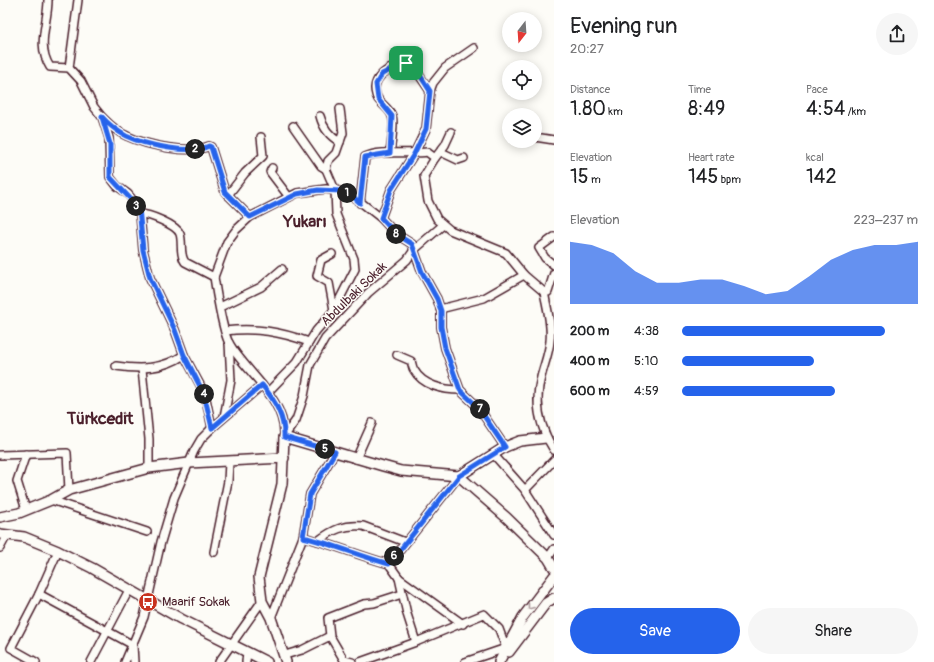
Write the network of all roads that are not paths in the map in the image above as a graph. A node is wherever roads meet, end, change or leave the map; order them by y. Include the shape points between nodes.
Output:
1 (48, 0) edge
2 (78, 0) edge
3 (474, 48) dead end
4 (69, 68) junction
5 (430, 91) junction
6 (340, 109) dead end
7 (320, 116) dead end
8 (102, 117) junction
9 (293, 126) dead end
10 (451, 132) dead end
11 (261, 137) dead end
12 (542, 138) edge
13 (554, 140) edge
14 (340, 142) junction
15 (390, 153) junction
16 (414, 154) junction
17 (438, 155) junction
18 (464, 158) dead end
19 (272, 168) dead end
20 (326, 169) junction
21 (335, 190) junction
22 (228, 195) junction
23 (289, 198) junction
24 (360, 203) junction
25 (140, 214) junction
26 (250, 217) junction
27 (381, 218) junction
28 (443, 225) junction
29 (554, 237) edge
30 (414, 250) junction
31 (332, 254) dead end
32 (554, 266) edge
33 (282, 269) dead end
34 (554, 273) edge
35 (524, 275) junction
36 (214, 277) junction
37 (549, 293) edge
38 (220, 307) junction
39 (440, 309) junction
40 (334, 310) junction
41 (225, 331) junction
42 (316, 331) junction
43 (325, 339) junction
44 (309, 342) junction
45 (229, 343) junction
46 (184, 355) junction
47 (397, 355) dead end
48 (116, 366) dead end
49 (142, 369) junction
50 (262, 385) junction
51 (460, 390) junction
52 (268, 392) junction
53 (224, 418) junction
54 (372, 423) dead end
55 (212, 428) junction
56 (284, 437) junction
57 (546, 438) junction
58 (505, 447) junction
59 (554, 450) edge
60 (335, 452) junction
61 (26, 454) junction
62 (0, 455) edge
63 (494, 455) junction
64 (284, 458) junction
65 (356, 459) junction
66 (554, 460) edge
67 (229, 462) junction
68 (189, 463) junction
69 (149, 468) junction
70 (459, 476) junction
71 (69, 490) junction
72 (525, 490) junction
73 (51, 500) junction
74 (26, 510) junction
75 (0, 517) edge
76 (147, 532) dead end
77 (4, 534) edge
78 (554, 535) edge
79 (303, 537) junction
80 (318, 541) junction
81 (405, 542) junction
82 (0, 548) edge
83 (554, 549) edge
84 (58, 551) junction
85 (214, 552) dead end
86 (548, 558) junction
87 (389, 564) junction
88 (554, 568) edge
89 (554, 576) edge
90 (399, 578) junction
91 (129, 590) junction
92 (39, 594) junction
93 (402, 594) junction
94 (554, 598) edge
95 (262, 601) junction
96 (148, 602) junction
97 (271, 618) junction
98 (463, 624) junction
99 (107, 631) junction
100 (330, 636) junction
101 (416, 642) junction
102 (133, 645) junction
103 (232, 645) junction
104 (509, 647) junction
105 (247, 652) junction
106 (285, 658) edge
107 (382, 659) edge
108 (36, 662) edge
109 (91, 662) edge
110 (125, 662) edge
111 (134, 662) edge
112 (218, 662) edge
113 (246, 662) edge
114 (267, 662) edge
115 (352, 662) edge
116 (360, 662) edge
117 (465, 662) edge
118 (499, 662) edge

1 - 4 street via 42,38 45,60 50,67
2 - 4 street
3 - 5 street via 445,68
4 - 8 street via 81,81
5 - 15 street via 411,63 393,68 379,76 376,84 377,96 392,116
5 - 16 street via 426,129
6 - 14 street via 344,129
7 - 14 street via 324,127
8 - 22 street via 119,132 149,143 179,148 211,147
8 - 25 street via 110,144 110,177 128,194 139,208
9 - 20 street via 321,166
10 - 17 street
11 - 22 street via 263,156 245,173
12 - 13 street
14 - 20 street
15 - 16 street
15 - 24 street via 365,157
16 - 17 street via 428,152
16 - 27 street via 391,190
17 - 18 street via 458,160
17 - 28 street via 425,173 424,180 428,201
19 - 23 street via 270,172
20 - 21 street
21 - 23 street via 312,191
21 - 24 street via 349,193
21 - 40 street via 336,214 354,259 355,269
22 - 26 street
23 - 26 street
24 - 27 street
25 - 36 street via 155,218 178,230 184,260
25 - 46 street via 143,250 150,278
26 - 36 street via 227,242
27 - 30 street via 396,234 412,244
28 - 30 street, Abdulbaki Sokak
28 - 35 street via 466,238 506,253
29 - 32 street via 539,248
30 - 39 street
30 - 43 street, Abdulbaki Sokak via 407,260 368,293
31 - 40 street via 321,260 317,276 329,283
33 - 38 street via 261,286
34 - 37 street
35 - 37 street
35 - 39 street via 484,298
36 - 38 street
37 - 57 street via 551,340 541,378 538,403
38 - 41 street
39 - 51 street via 445,348
40 - 42 street
41 - 44 street via 260,329
41 - 45 street
42 - 43 street
42 - 44 street
43 - 56 street, Abdulbaki Sokak via 310,365 296,420
44 - 52 street via 297,362
45 - 50 street
45 - 53 street via 231,380
46 - 49 street via 172,363
46 - 55 street via 204,394
47 - 51 street via 411,360 414,370 421,378 435,387
48 - 49 street
49 - 69 street via 149,438
50 - 52 street
50 - 53 street
51 - 58 street via 478,407
52 - 56 street via 283,421
53 - 55 street
54 - 65 street
55 - 68 street via 201,439
56 - 60 street
56 - 64 street
57 - 58 street via 520,441
57 - 59 street
58 - 63 street
60 - 65 street
60 - 79 street via 310,494
61 - 62 street
61 - 71 street via 67,453
61 - 74 street via 17,481
63 - 70 street
63 - 72 street
64 - 67 street
64 - 95 street via 282,484 259,577
65 - 70 street via 401,471
66 - 72 street
67 - 68 street
67 - 85 street via 228,481
68 - 69 street
68 - 96 street via 174,498 161,542
69 - 71 street
70 - 81 street
70 - 86 street
71 - 73 street
72 - 78 street
73 - 74 street
73 - 76 street
74 - 75 street
77 - 82 street
77 - 84 street via 24,537
79 - 80 street
79 - 97 street
80 - 81 street via 345,525 356,525
80 - 87 street
81 - 87 street
83 - 86 street
84 - 91 street
84 - 92 street
86 - 88 street
87 - 90 street
89 -> 104 street via 523,617
90 - 93 street
90 - 98 street
91 - 96 street
91 - 99 street
92 - 99 street
92 - 108 street via 11,648
93 - 100 street via 364,604 328,618
93 - 101 street
94 - 104 street via 546,603
95 - 97 street
95 - 103 street
96 - 102 street
96 - 103 street
97 - 106 street
98 - 101 street
98 - 104 street via 484,614 499,629
99 - 102 street
99 - 109 street
100 - 106 street
100 - 115 street via 344,660
101 - 107 street
102 - 110 street
102 - 111 street
103 - 105 street
103 - 112 street
104 - 117 street
104 - 118 street
105 - 113 street
105 - 114 street
107 - 116 street

